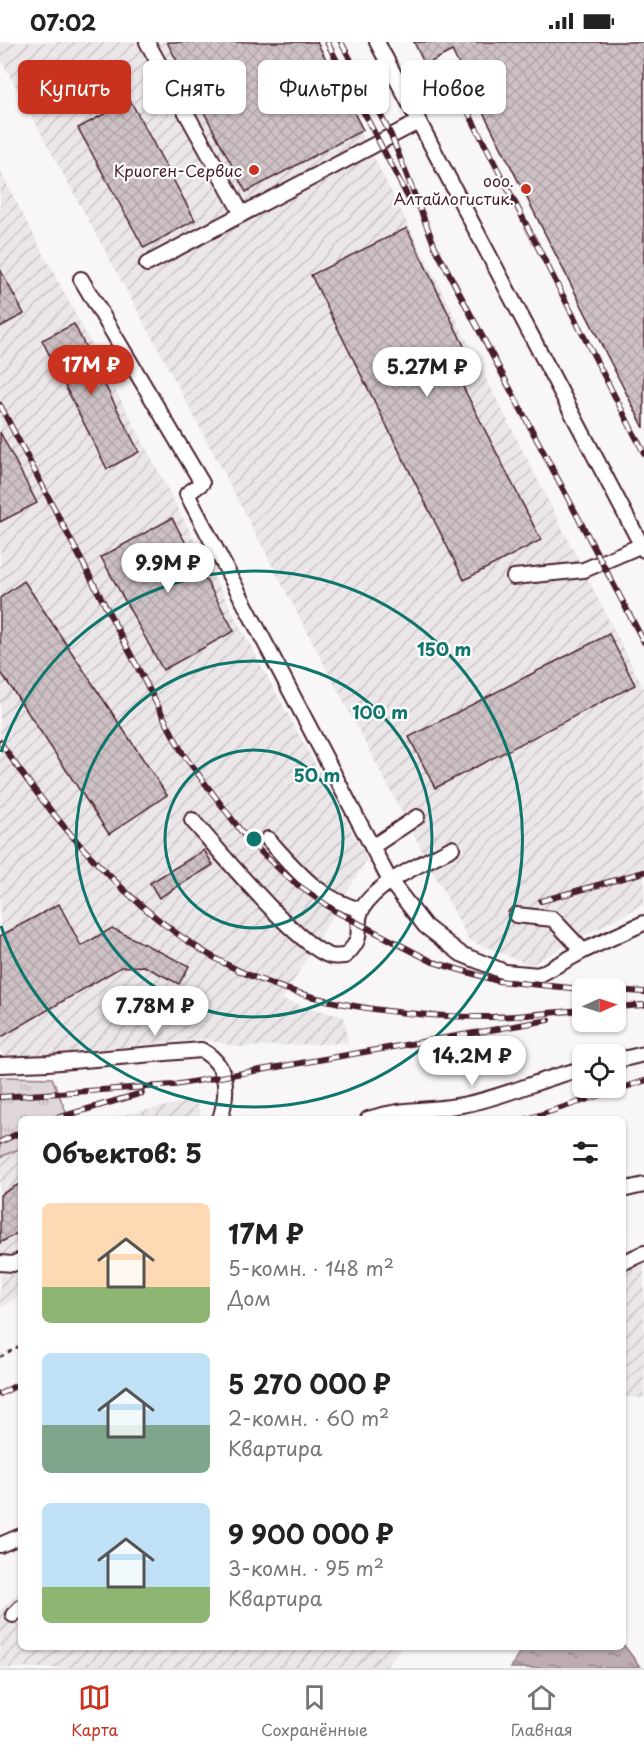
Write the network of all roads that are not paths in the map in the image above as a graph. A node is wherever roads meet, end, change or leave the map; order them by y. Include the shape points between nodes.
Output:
1 (147, 42) edge
2 (377, 42) edge
3 (418, 122) junction
4 (242, 214) junction
5 (147, 264) dead end
6 (81, 279) dead end
7 (643, 548) edge
8 (514, 577) dead end
9 (417, 817) dead end
10 (192, 820) dead end
11 (267, 839) dead end
12 (372, 847) junction
13 (452, 848) dead end
14 (390, 881) junction
15 (362, 910) junction
16 (516, 915) dead end
17 (644, 924) edge
18 (583, 951) junction
19 (644, 1054) edge
20 (626, 1058) edge
21 (0, 1065) edge
22 (572, 1072) edge
23 (221, 1116) edge
24 (377, 1116) edge
25 (644, 1185) edge
26 (626, 1189) edge
27 (644, 1253) edge
28 (626, 1261) edge
29 (18, 1262) edge
30 (0, 1263) edge
31 (18, 1537) edge
32 (0, 1545) edge

1 - 4 street
2 - 3 street
3 - 4 street
3 - 7 street
4 - 5 street
6 - 12 street via 201,483 187,494
7 - 8 street via 584,570
9 - 12 street
10 - 15 street via 280,918 331,956 345,956 358,944
11 - 15 street via 320,891 339,905
12 - 14 street
13 - 14 street
14 - 15 street
14 - 18 street via 425,926 461,954 505,972 539,975
16 - 18 street via 553,919
17 - 18 street
19 - 20 street
21 - 23 street via 201,1050 216,1058 225,1078 226,1100
22 - 24 street via 486,1100 446,1109 414,1108
25 - 26 street
27 - 28 street
29 - 30 street
31 - 32 street

